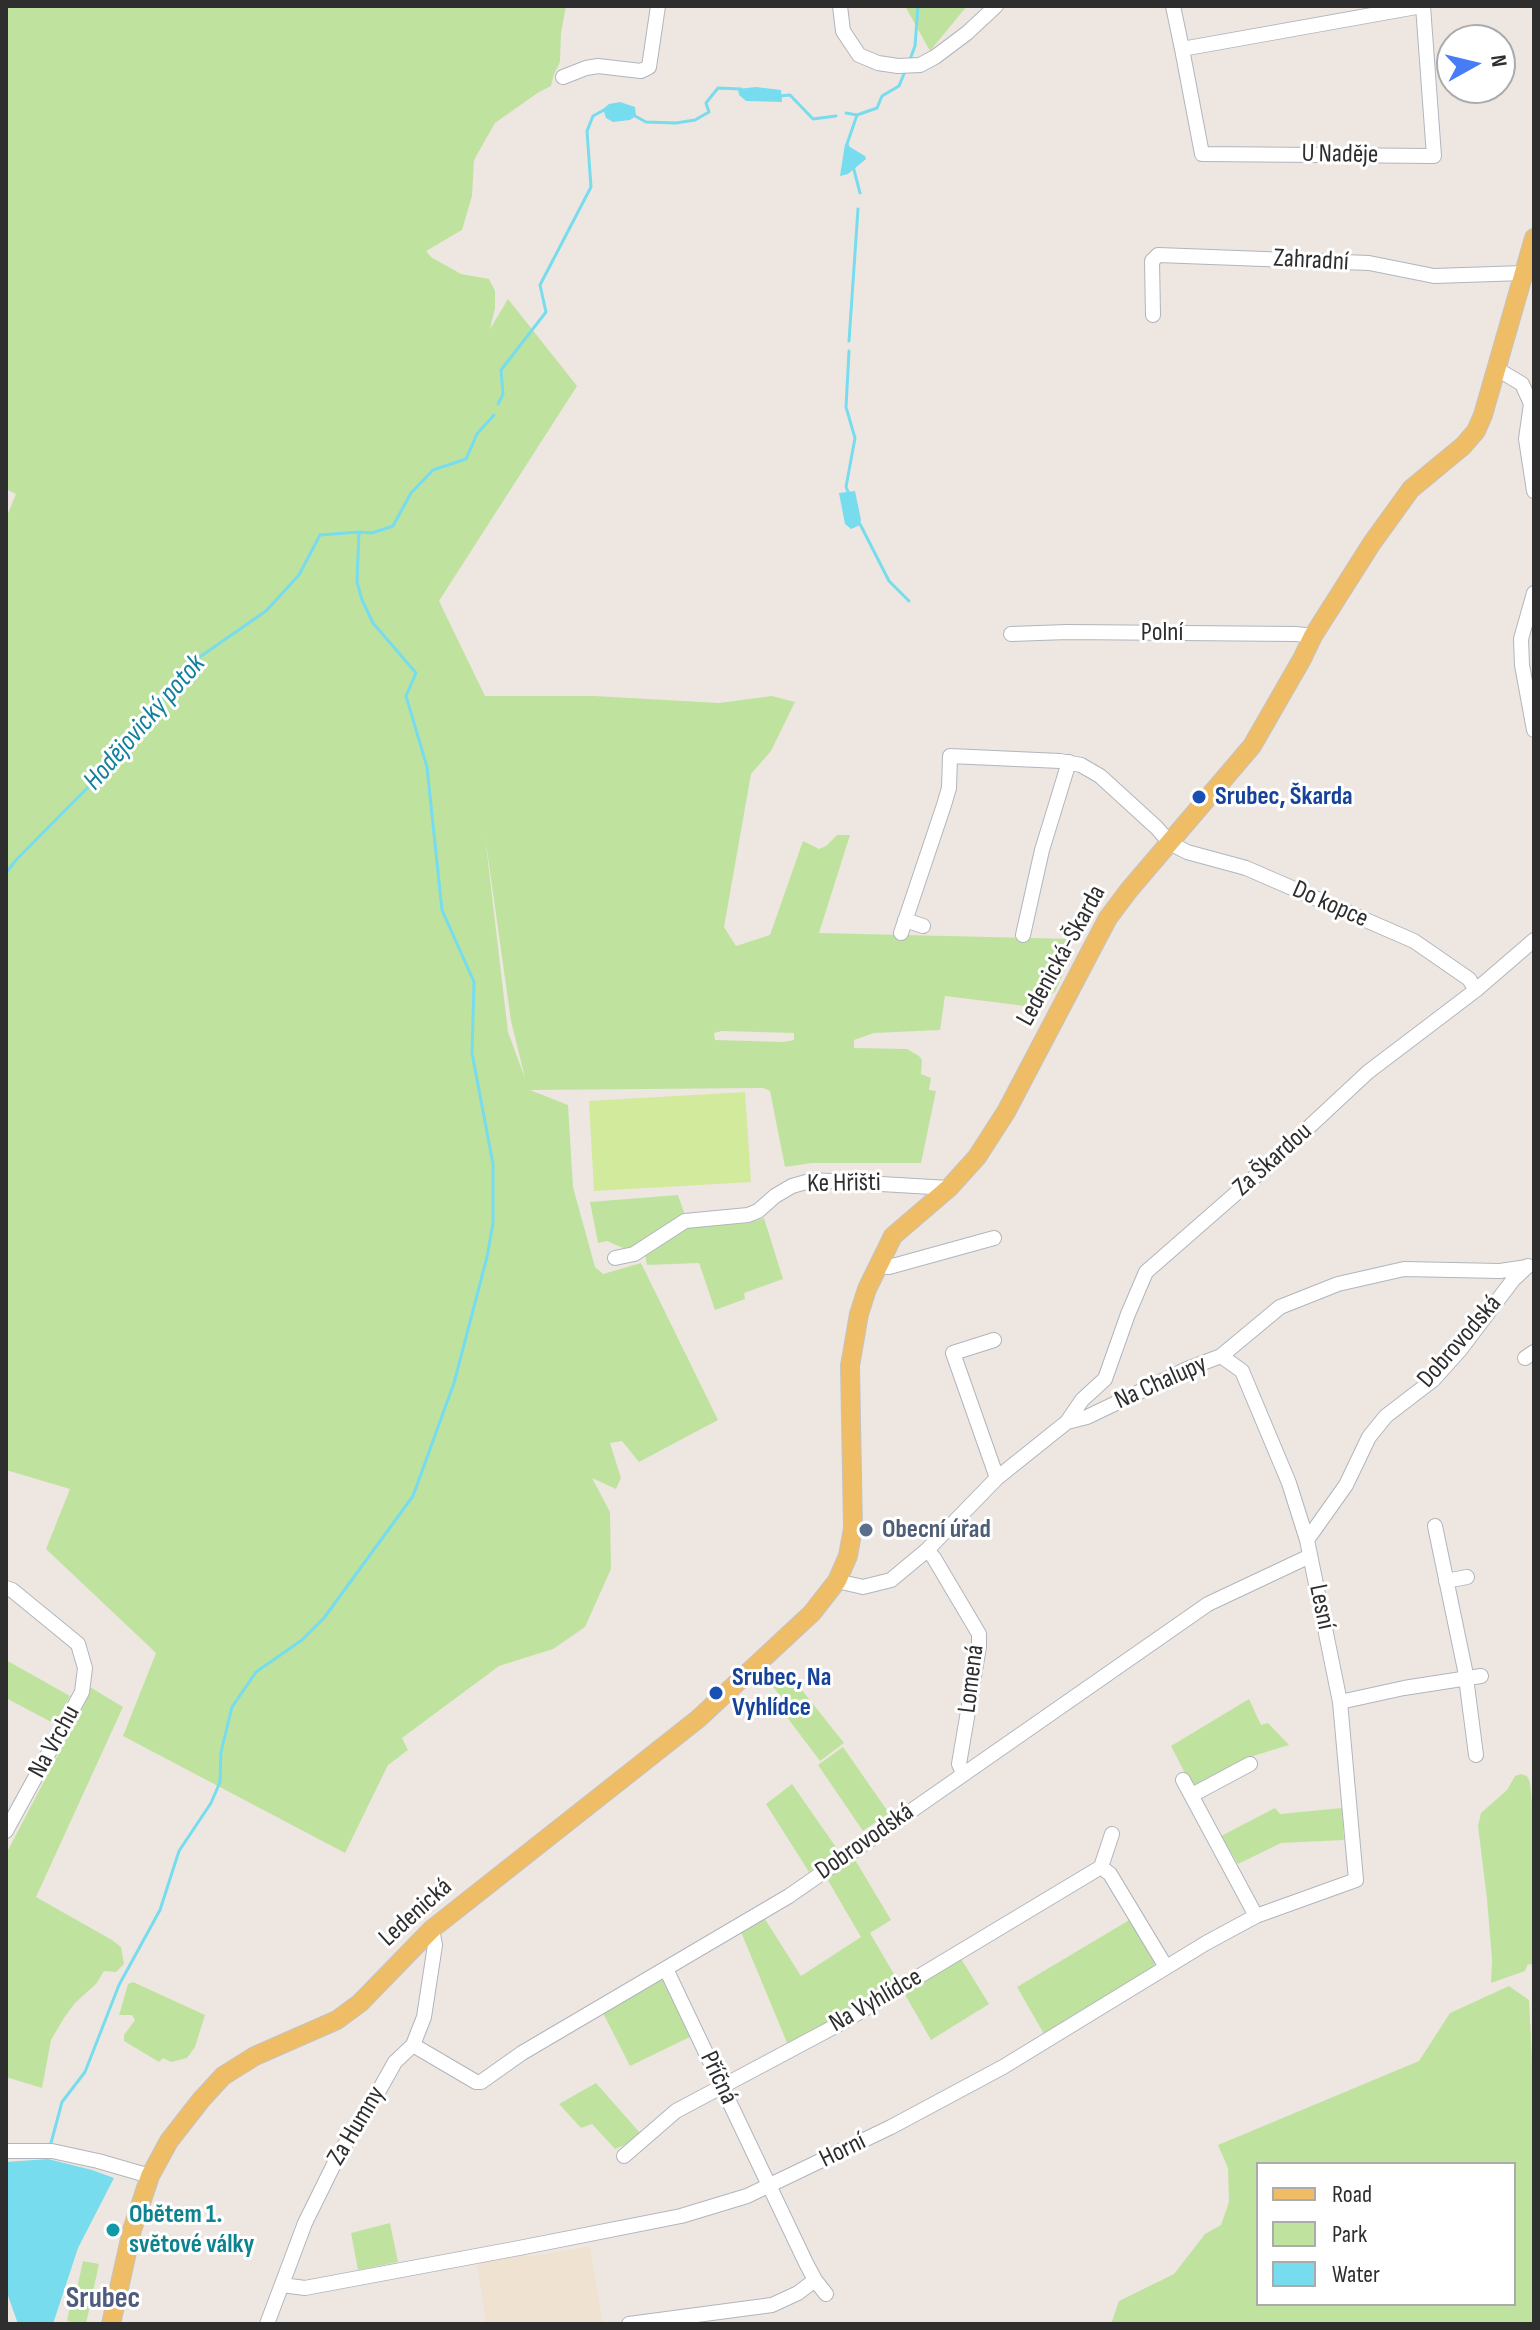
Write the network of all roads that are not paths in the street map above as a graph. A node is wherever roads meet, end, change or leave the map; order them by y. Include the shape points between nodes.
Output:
1 (658, 6) edge
2 (840, 6) edge
3 (996, 6) edge
4 (1173, 6) edge
5 (1423, 6) edge
6 (1182, 49) junction
7 (563, 77) dead end
8 (1534, 238) edge
9 (1524, 273) junction
10 (1153, 315) dead end
11 (1497, 369) junction
12 (1534, 491) edge
13 (1534, 593) edge
14 (1011, 634) dead end
15 (1313, 636) junction
16 (1534, 730) edge
17 (1069, 762) junction
18 (1170, 843) junction
19 (923, 926) dead end
20 (1023, 935) dead end
21 (1534, 940) edge
22 (1476, 990) junction
23 (949, 1188) junction
24 (994, 1238) dead end
25 (615, 1258) dead end
26 (1532, 1264) edge
27 (878, 1266) junction
28 (994, 1340) dead end
29 (1221, 1356) junction
30 (1067, 1422) junction
31 (997, 1478) junction
32 (1435, 1526) dead end
33 (1307, 1540) junction
34 (927, 1550) junction
35 (1310, 1556) junction
36 (1467, 1577) dead end
37 (837, 1581) junction
38 (1446, 1581) junction
39 (6, 1588) edge
40 (1473, 1677) junction
41 (1340, 1702) junction
42 (1476, 1755) dead end
43 (1250, 1764) dead end
44 (963, 1773) junction
45 (1183, 1780) dead end
46 (1192, 1795) junction
47 (6, 1831) edge
48 (1112, 1834) dead end
49 (1101, 1867) junction
50 (1356, 1880) joint
51 (1256, 1916) junction
52 (432, 1929) junction
53 (1166, 1967) junction
54 (666, 1969) junction
55 (413, 2045) junction
56 (721, 2085) junction
57 (6, 2151) edge
58 (624, 2156) dead end
59 (150, 2176) junction
60 (769, 2187) junction
61 (815, 2280) junction
62 (282, 2285) junction
63 (826, 2294) dead end
64 (111, 2324) edge
65 (267, 2324) edge
66 (629, 2324) edge

1 - 7 street via 649,67 641,71 598,66
2 - 3 street via 843,31 859,55 878,63 920,65
4 - 6 street, U Naděje
5 - 6 street, U Naděje
5 - 6 street, U Naděje via 1434,156 1202,154
8 - 9 main road, Ledenická-Škarda
9 - 10 street, Zahradní via 1434,276 1369,263 1158,255 1152,261
9 - 11 main road, Ledenická-Škarda
11 - 12 street via 1522,384 1531,404 1526,439
11 - 15 main road, Ledenická-Škarda via 1476,431 1411,489
13 - 16 street via 1521,639
14 - 15 street, Polní
15 - 18 main road, Ledenická-Škarda via 1252,746
17 - 18 street via 1100,776
17 - 19 street via 950,750 949,788 903,927
17 - 20 street
18 - 22 street, Do kopce via 1246,868 1414,941 1469,979
18 - 23 main road, Ledenická-Škarda via 1108,918 1006,1112
21 - 22 street, Za Škardou
22 - 30 street, Za Škardou via 1368,1072 1146,1272 1105,1379
23 - 25 street, Ke Hřišti via 813,1180 792,1186 748,1215 685,1221 634,1254
23 - 27 main road, Ledenická-Škarda via 893,1236
24 - 27 street
26 - 29 street, Na Chalupy via 1500,1271 1404,1269 1338,1284 1280,1307
26 - 33 street, Dobrovodská via 1513,1280 1433,1380 1386,1416
27 - 37 main road, Ledenická-Škarda via 859,1314 850,1366 853,1528
28 - 31 street via 953,1353
29 - 30 street, Na Chalupy
29 - 33 street, Lesní via 1242,1371
30 - 31 street, Na Chalupy
31 - 34 street, Na Chalupy
32 - 38 street
33 - 35 street, Lesní
34 - 37 street, Na Chalupy via 891,1580 863,1587
34 - 44 street, Lomená via 979,1634 959,1764
35 - 41 street, Lesní
35 - 44 street, Dobrovodská via 1208,1604
36 - 38 street
37 - 52 main road, Ledenická via 812,1613 698,1719
38 - 40 street
39 - 47 street, Na Vrchu via 78,1644 85,1668 82,1692
40 - 41 street
40 - 42 street
41 - 50 street, Lesní
43 - 46 street
44 - 54 street, Dobrovodská via 789,1896
45 - 46 street
46 - 51 street
48 - 49 street
49 - 53 street
49 - 56 street, Na Vyhlídce via 843,2022
50 - 51 street, Horní
51 - 53 street, Horní
52 - 55 street, Za Humny via 435,1945 424,2017
52 - 59 main road, Ledenická via 337,2020 223,2076 169,2141
53 - 60 street, Horní via 1003,2067
54 - 55 street, Dobrovodská via 481,2082
54 - 56 street, Příčná
55 - 62 street, Za Humny via 395,2062 340,2152
56 - 58 street, Na Vyhlídce via 676,2111
56 - 60 street, Příčná
57 - 59 street via 52,2151
59 - 64 main road, Ledenická
60 - 61 street, Příčná
60 - 62 street, Horní via 681,2216 305,2288
61 - 63 street, Příčná
61 - 66 street via 772,2305
62 - 65 street, Za Humny

